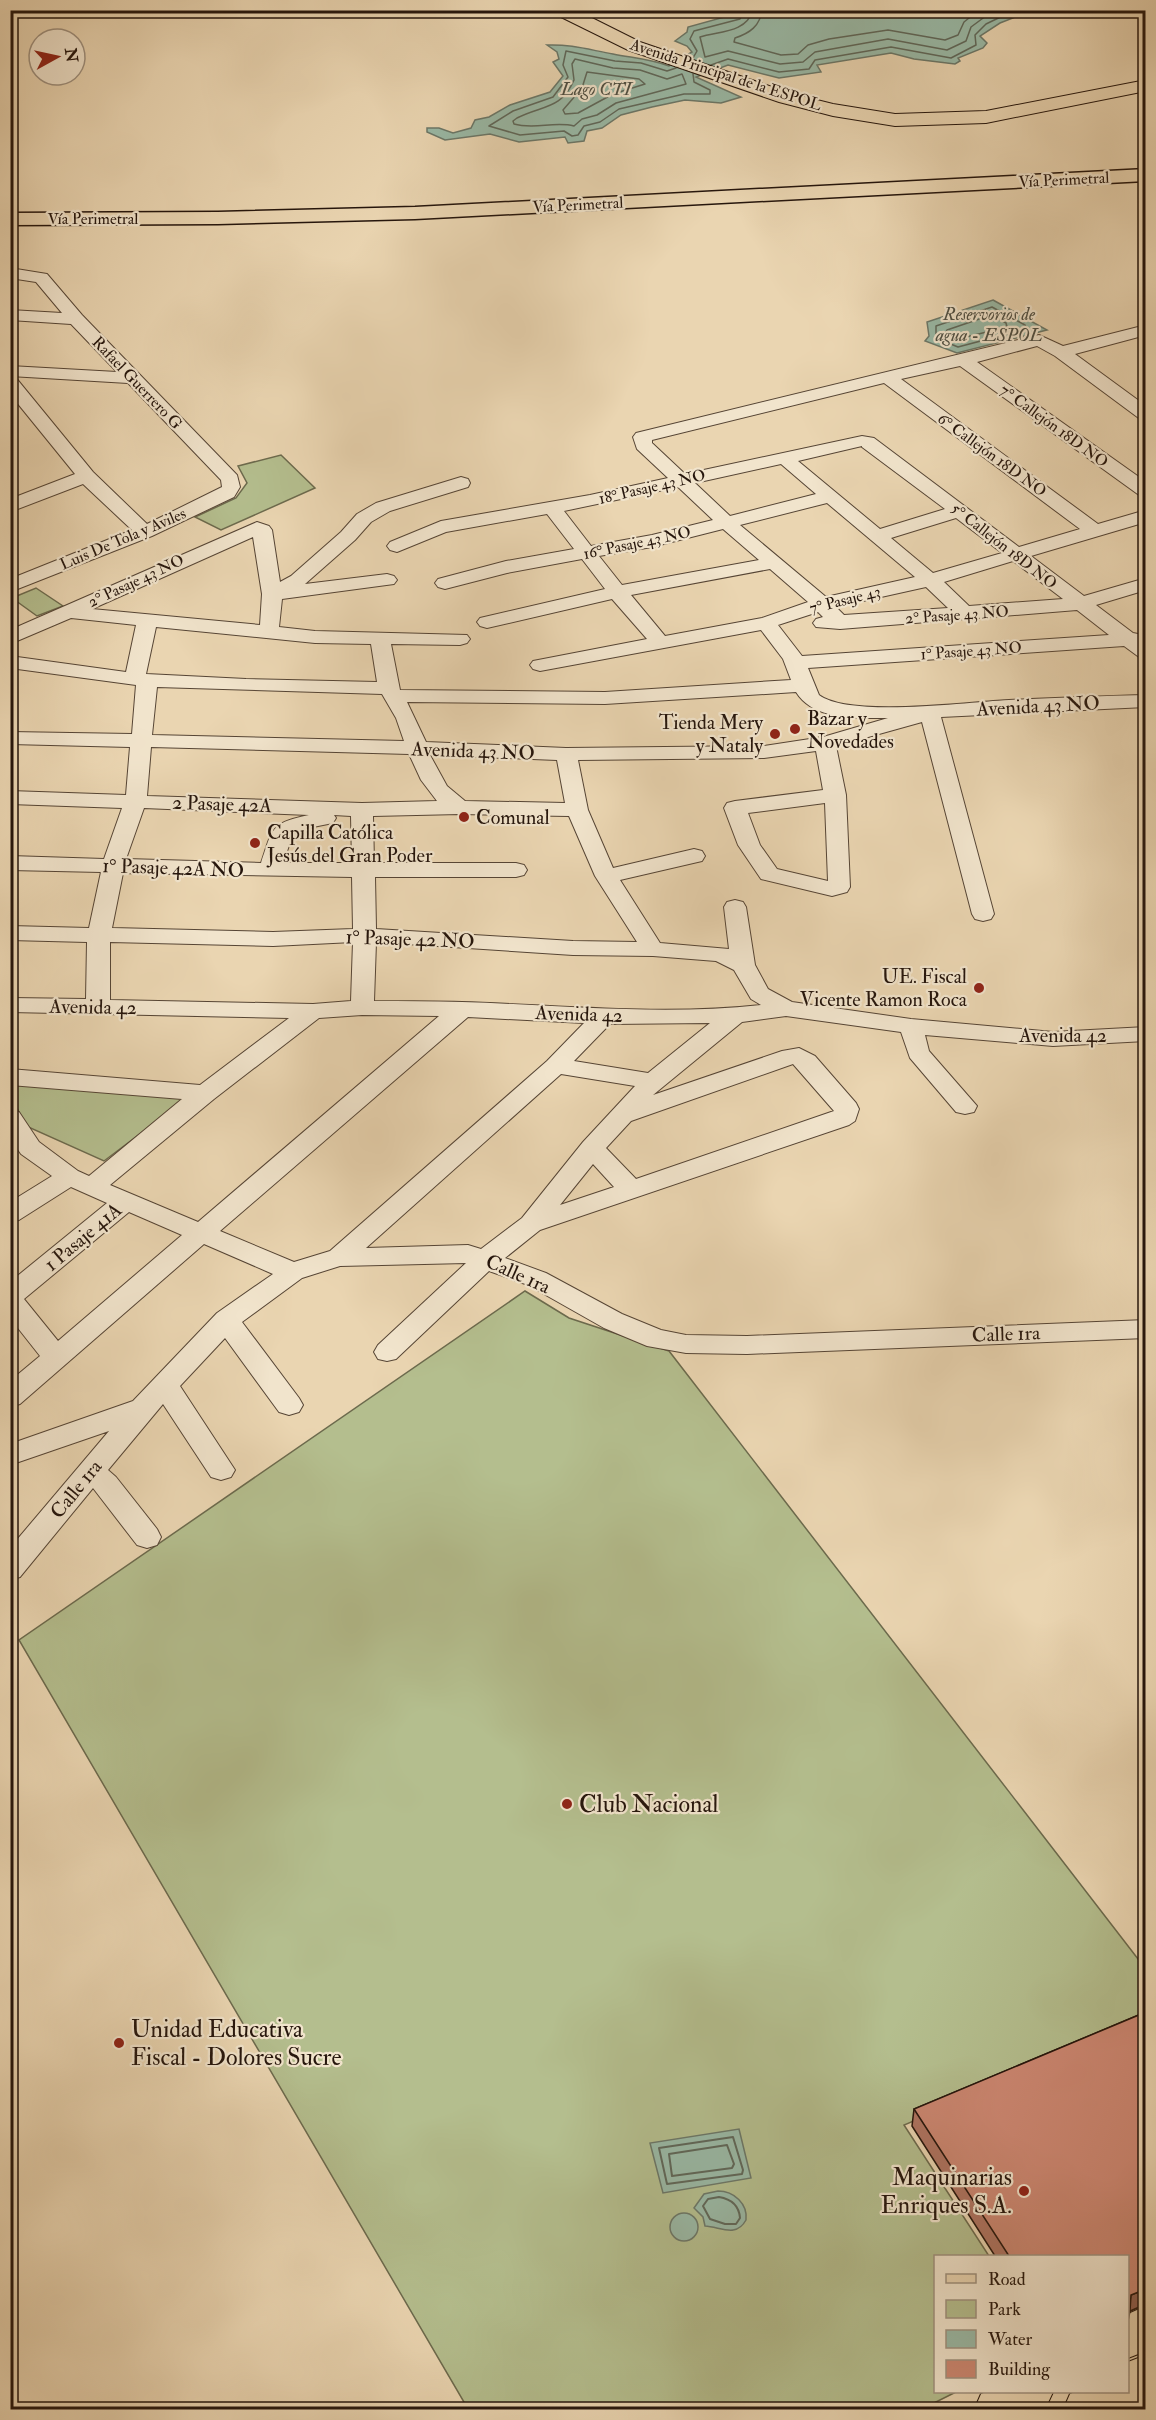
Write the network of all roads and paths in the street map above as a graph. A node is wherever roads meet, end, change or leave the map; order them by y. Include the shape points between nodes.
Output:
1 (561, 10) edge
2 (580, 10) edge
3 (1146, 76) edge
4 (1146, 85) edge
5 (1066, 98) junction
6 (1146, 164) edge
7 (1146, 175) edge
8 (10, 204) edge
9 (16, 220) edge
10 (10, 273) edge
11 (10, 315) edge
12 (76, 319) junction
13 (1142, 334) edge
14 (1068, 350) junction
15 (963, 360) junction
16 (10, 371) edge
17 (133, 378) junction
18 (888, 378) junction
19 (10, 382) edge
20 (1146, 398) edge
21 (1146, 415) edge
22 (862, 441) joint
23 (783, 457) junction
24 (86, 476) junction
25 (681, 480) junction
26 (461, 483) dead end
27 (231, 487) joint
28 (1146, 491) edge
29 (828, 497) junction
30 (10, 506) edge
31 (552, 508) junction
32 (959, 511) junction
33 (1146, 516) edge
34 (727, 523) junction
35 (145, 531) junction
36 (1096, 532) junction
37 (876, 536) junction
38 (397, 546) dead end
39 (589, 553) junction
40 (1018, 555) junction
41 (773, 563) junction
42 (387, 580) dead end
43 (930, 580) junction
44 (445, 583) dead end
45 (1146, 584) edge
46 (10, 586) edge
47 (617, 592) junction
48 (272, 594) junction
49 (822, 604) junction
50 (1079, 604) junction
51 (67, 612) junction
52 (966, 614) junction
53 (147, 622) junction
54 (487, 622) dead end
55 (766, 623) junction
56 (840, 623) junction
57 (269, 633) junction
58 (10, 638) edge
59 (380, 639) junction
60 (460, 639) dead end
61 (661, 643) junction
62 (1140, 644) edge
63 (10, 662) edge
64 (796, 663) junction
65 (540, 665) dead end
66 (141, 680) junction
67 (802, 685) junction
68 (391, 692) junction
69 (1146, 700) edge
70 (930, 713) junction
71 (10, 738) edge
72 (142, 740) junction
73 (825, 743) junction
74 (418, 749) junction
75 (567, 754) junction
76 (835, 795) junction
77 (10, 797) edge
78 (136, 800) junction
79 (460, 807) junction
80 (356, 810) junction
81 (577, 810) junction
82 (694, 856) dead end
83 (10, 862) edge
84 (113, 866) junction
85 (270, 870) junction
86 (516, 870) dead end
87 (364, 871) junction
88 (606, 876) junction
89 (735, 907) dead end
90 (983, 914) dead end
91 (10, 933) edge
92 (99, 934) junction
93 (365, 935) junction
94 (653, 949) junction
95 (743, 965) junction
96 (10, 1005) edge
97 (98, 1007) junction
98 (362, 1008) junction
99 (462, 1009) junction
100 (786, 1009) junction
101 (313, 1011) junction
102 (735, 1015) junction
103 (604, 1017) junction
104 (910, 1026) junction
105 (1146, 1034) edge
106 (556, 1066) junction
107 (10, 1077) edge
108 (654, 1081) junction
109 (205, 1093) junction
110 (965, 1106) dead end
111 (622, 1115) junction
112 (10, 1118) edge
113 (592, 1148) junction
114 (81, 1181) junction
115 (631, 1190) junction
116 (127, 1200) junction
117 (10, 1214) edge
118 (531, 1224) junction
119 (202, 1233) junction
120 (339, 1257) junction
121 (486, 1259) junction
122 (293, 1272) junction
123 (10, 1297) edge
124 (226, 1320) junction
125 (1146, 1329) edge
126 (387, 1352) dead end
127 (56, 1358) junction
128 (166, 1386) junction
129 (10, 1397) edge
130 (289, 1406) dead end
131 (143, 1407) junction
132 (10, 1455) edge
133 (221, 1470) dead end
134 (91, 1471) junction
135 (147, 1538) dead end
136 (10, 1569) edge
137 (1146, 2327) edge
138 (1129, 2336) edge
139 (1146, 2376) edge
140 (1129, 2385) edge
141 (1026, 2393) edge
142 (1114, 2393) edge
143 (997, 2409) edge
144 (1086, 2409) edge

1 - 5 main road, Avenida Principal de la ESPOL via 614,38 824,108 895,120 986,117
2 - 5 main road, Avenida Principal de la ESPOL via 666,49 814,98 853,106 898,113 933,113
3 - 5 main road, Avenida Principal de la ESPOL
4 - 5 main road, Avenida Principal de la ESPOL
6 - 8 highway, Vía Perimetral via 415,201 150,206
7 - 9 highway, Vía Perimetral via 415,213
10 - 12 street, Rafael Guerrero G via 41,278
11 - 12 street
12 - 17 street, Rafael Guerrero G
13 - 14 street
14 - 15 street via 1037,340
14 - 20 street
14 - 21 street
15 - 18 street
15 - 28 street, 7° Callejón 18D NO
16 - 17 street
17 - 27 street, Rafael Guerrero G via 230,479
18 - 25 street via 642,437 643,445
18 - 36 street, 6° Callejón 18D NO
19 - 24 street
22 - 23 street, 18° Pasaje 43 NO
22 - 32 street, 5° Callejón 18D NO
23 - 25 street, 18° Pasaje 43 NO
23 - 29 street
24 - 30 street
24 - 35 street
25 - 31 street, 18° Pasaje 43 NO
25 - 34 street
26 - 48 street via 383,507 364,518 298,580
27 - 35 street, Luis De Tola y Aviles via 227,493
29 - 34 street, 16° Pasaje 43 NO
29 - 37 street
31 - 38 street, 18° Pasaje 43 NO via 441,527
31 - 39 street
32 - 37 street
32 - 40 street, 5° Callejón 18D NO
33 - 36 street, 7° Pasaje 43
34 - 39 street, 16° Pasaje 43 NO
34 - 41 street
35 - 46 street, Luis De Tola y Aviles
36 - 40 street, 7° Pasaje 43
37 - 43 street
39 - 44 street, 16° Pasaje 43 NO via 506,567
39 - 47 street
40 - 43 street, 7° Pasaje 43
40 - 50 street, 5° Callejón 18D NO
41 - 47 street
41 - 49 street
42 - 48 street
43 - 49 street, 7° Pasaje 43
43 - 52 street
45 - 50 street, 2° Pasaje 43 NO
47 - 54 street
47 - 61 street
48 - 51 street, 2° Pasaje 43 NO via 262,530 257,528
48 - 57 street
49 - 55 street, 7° Pasaje 43
49 - 56 street
50 - 52 street, 2° Pasaje 43 NO
50 - 62 street, 5° Callejón 18D NO
51 - 53 street
51 - 58 street, 2° Pasaje 43 NO
52 - 56 street, 2° Pasaje 43 NO
53 - 57 street
53 - 66 street
55 - 56 street, 2° Pasaje 43 NO
55 - 61 street, 7° Pasaje 43
55 - 64 street
57 - 59 street
59 - 60 street
59 - 68 street
61 - 65 street, 7° Pasaje 43
62 - 64 street, 1° Pasaje 43 NO
63 - 66 street
64 - 67 street
66 - 68 street
66 - 72 street
67 - 68 street via 605,698
67 - 70 street, Avenida 43 NO via 819,704 842,710
68 - 74 street
69 - 70 street, Avenida 43 NO
70 - 73 street, Avenida 43 NO
70 - 90 street
71 - 72 street, Avenida 43 NO
72 - 74 street, Avenida 43 NO
72 - 78 street
73 - 75 street, Avenida 43 NO via 764,752
73 - 76 street
74 - 75 street, Avenida 43 NO
74 - 79 street via 438,792
75 - 81 street
76 - 76 street via 735,808 749,845 769,874 832,889 839,887
77 - 78 street, 2 Pasaje 42A
78 - 80 street, 2 Pasaje 42A
78 - 84 street
79 - 80 street, 2 Pasaje 42A
79 - 81 street, 2 Pasaje 42A
80 - 85 street via 291,824 284,829
80 - 87 street
81 - 88 street
82 - 88 street
83 - 84 street, 1° Pasaje 42A NO
84 - 85 street, 1° Pasaje 42A NO
84 - 92 street
85 - 87 street, 1° Pasaje 42A NO
86 - 87 street, 1° Pasaje 42A NO
87 - 93 street
88 - 94 street
89 - 95 street
91 - 92 street, 1° Pasaje 42 NO
92 - 93 street, 1° Pasaje 42 NO via 273,939
92 - 97 street
93 - 94 street, 1° Pasaje 42 NO
93 - 98 street
94 - 95 street, 1° Pasaje 42 NO via 722,954
95 - 100 street via 759,994
96 - 97 street, Avenida 42
97 - 101 street, Avenida 42
98 - 99 street, Avenida 42
98 - 101 street, Avenida 42
99 - 103 street, Avenida 42
99 - 119 street
100 - 102 street, Avenida 42
100 - 104 street, Avenida 42
101 - 109 street
102 - 103 street, Avenida 42
102 - 108 street
103 - 106 street
104 - 105 street, Avenida 42 via 1053,1039
104 - 110 street via 918,1053
106 - 108 street
106 - 120 street
107 - 109 street
108 - 111 street
109 - 114 street
111 - 113 street
111 - 115 street via 791,1056 806,1061 847,1109 840,1119
112 - 114 street via 30,1148
113 - 115 street
113 - 118 street
114 - 116 street
114 - 117 street
115 - 118 street
116 - 119 street
116 - 123 street, 1 Pasaje 41A
118 - 121 street
119 - 122 street
119 - 127 street
120 - 121 street, Calle 1ra via 468,1254
120 - 122 street, Calle 1ra
121 - 125 street, Calle 1ra via 537,1279 634,1331 686,1344
121 - 126 street
122 - 124 street, Calle 1ra
123 - 127 street
124 - 128 street, Calle 1ra
124 - 130 street
127 - 129 street
128 - 131 street, Calle 1ra
128 - 133 street
131 - 132 street
131 - 134 street, Calle 1ra
134 - 135 street via 106,1484
134 - 136 street, Calle 1ra
137 - 138 main road
139 - 140 main road
141 - 143 main road
142 - 144 main road

